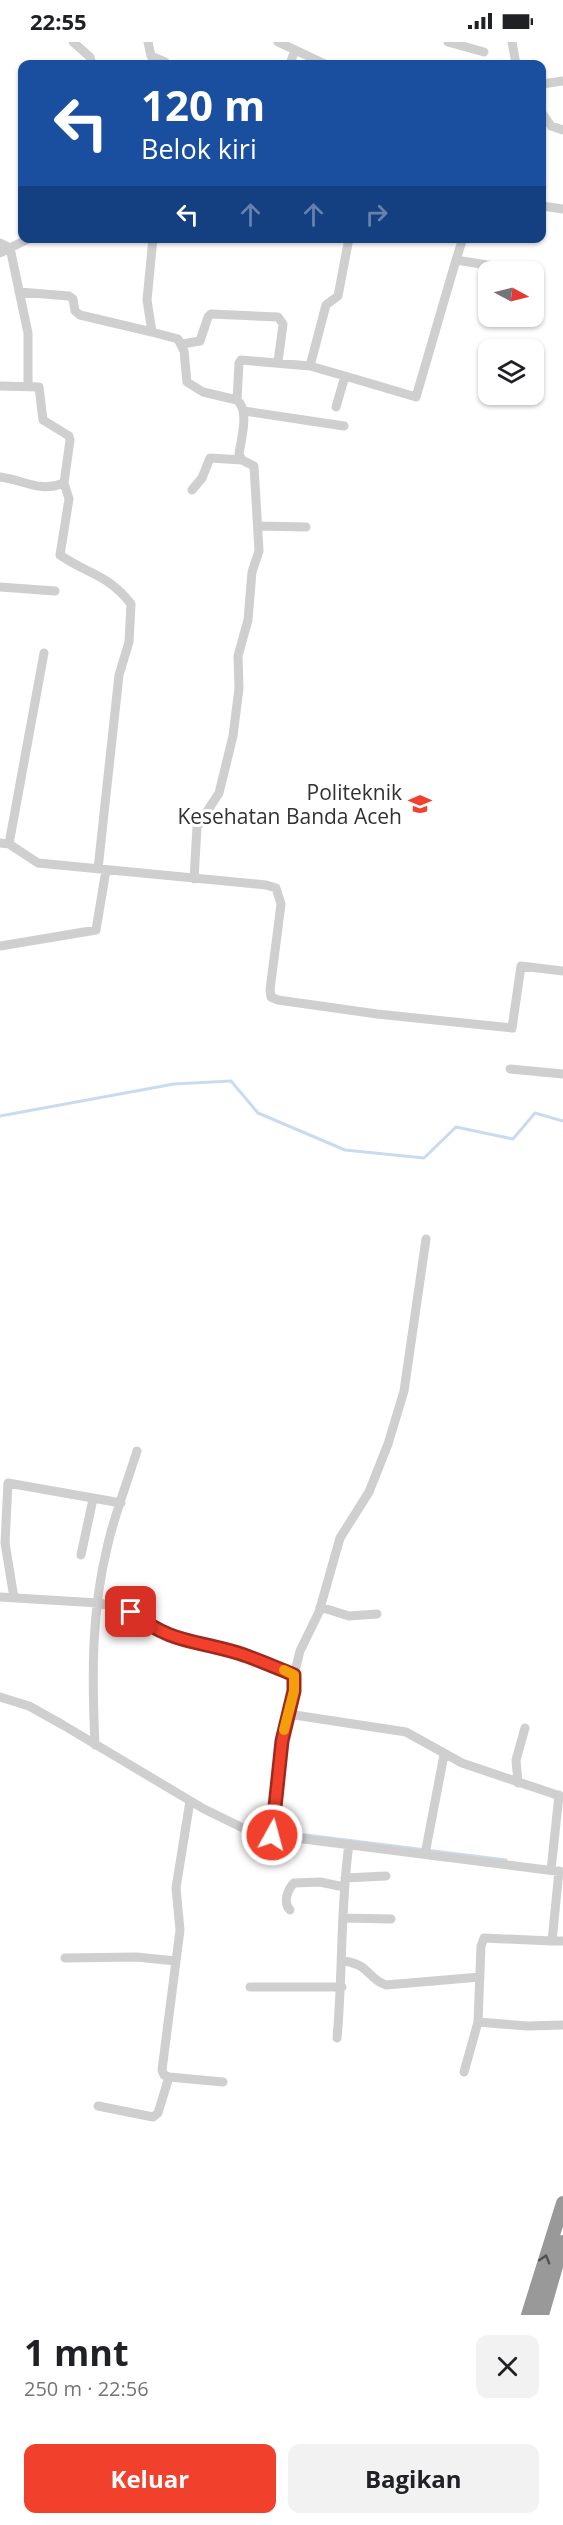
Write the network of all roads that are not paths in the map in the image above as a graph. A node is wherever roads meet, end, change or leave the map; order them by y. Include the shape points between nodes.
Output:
1 (74, 42) edge
2 (148, 42) edge
3 (278, 42) edge
4 (448, 42) edge
5 (512, 42) edge
6 (295, 50) junction
7 (484, 52) dead end
8 (91, 60) edge
9 (160, 60) edge
10 (292, 60) edge
11 (316, 60) edge
12 (515, 60) edge
13 (563, 81) edge
14 (546, 83) edge
15 (546, 119) edge
16 (563, 130) edge
17 (546, 207) edge
18 (563, 209) edge
19 (0, 243) edge
20 (20, 243) edge
21 (153, 243) edge
22 (348, 243) edge
23 (461, 243) edge
24 (9, 248) junction
25 (0, 253) edge
26 (456, 260) junction
27 (478, 264) edge
28 (19, 292) junction
29 (152, 332) junction
30 (182, 344) junction
31 (278, 362) junction
32 (310, 366) junction
33 (345, 376) junction
34 (28, 384) junction
35 (0, 386) edge
36 (237, 400) junction
37 (336, 407) dead end
38 (244, 411) junction
39 (344, 426) dead end
40 (242, 460) junction
41 (0, 477) edge
42 (64, 483) junction
43 (192, 490) dead end
44 (259, 526) junction
45 (306, 527) dead end
46 (0, 587) edge
47 (55, 591) dead end
48 (44, 652) dead end
49 (5, 844) edge
50 (102, 870) junction
51 (194, 879) junction
52 (0, 946) edge
53 (563, 971) edge
54 (510, 1068) dead end
55 (563, 1074) edge
56 (426, 1239) dead end
57 (137, 1452) dead end
58 (4, 1484) edge
59 (93, 1498) junction
60 (121, 1503) junction
61 (81, 1555) dead end
62 (0, 1597) edge
63 (14, 1598) junction
64 (98, 1603) junction
65 (320, 1607) junction
66 (377, 1614) dead end
67 (294, 1675) junction
68 (0, 1697) edge
69 (288, 1714) junction
70 (525, 1728) dead end
71 (95, 1745) junction
72 (444, 1755) junction
73 (518, 1783) junction
74 (561, 1796) edge
75 (190, 1801) junction
76 (273, 1831) junction
77 (349, 1844) junction
78 (426, 1849) junction
79 (555, 1868) edge
80 (386, 1876) dead end
81 (344, 1883) junction
82 (290, 1910) dead end
83 (344, 1918) junction
84 (391, 1919) dead end
85 (552, 1941) junction
86 (563, 1941) edge
87 (65, 1958) dead end
88 (344, 1960) junction
89 (176, 1962) junction
90 (480, 1977) junction
91 (250, 1987) dead end
92 (342, 1987) junction
93 (478, 2022) junction
94 (563, 2025) edge
95 (337, 2038) dead end
96 (464, 2072) dead end
97 (169, 2077) junction
98 (223, 2082) dead end
99 (98, 2106) dead end
100 (563, 2203) edge
101 (563, 2242) edge
102 (528, 2315) edge
103 (542, 2315) edge

1 - 8 street
2 - 9 street via 151,56
3 - 6 street
4 - 7 street
5 - 12 street
6 - 10 street
6 - 11 street
13 - 14 street
15 - 16 street via 551,126
17 - 18 street
19 - 24 street
20 - 24 street
21 - 29 street via 147,300
22 - 32 street via 338,296 326,304
23 - 26 street
24 - 25 street
24 - 28 street
26 - 27 street
26 - 33 street via 416,397
28 - 29 street via 69,296 80,315
28 - 34 street via 28,333
29 - 30 street via 178,339
30 - 31 street via 200,341 211,314 278,317 283,324
30 - 36 street via 187,382 203,392
31 - 32 street
31 - 36 street via 241,360
32 - 33 street
33 - 37 street
34 - 35 street
34 - 42 street via 40,388 44,422 70,438
36 - 38 street
38 - 39 street
38 - 40 street via 239,454
40 - 43 street via 210,458
40 - 44 street via 254,466
41 - 42 street via 40,488
42 - 50 street via 69,500 60,555 96,572 122,591 131,604 129,642 119,675 112,723
44 - 45 street
44 - 51 street via 250,608 238,656 233,736 219,792 197,827
46 - 47 street
48 - 49 street
49 - 50 street via 38,863
50 - 51 street
50 - 52 street via 96,930
51 - 53 street via 276,888 281,904 270,990 278,1000 513,1028 521,966
54 - 55 street
56 - 65 street via 404,1391 369,1492 340,1538
57 - 60 street
58 - 59 street
58 - 63 street via 5,1543
59 - 60 street
59 - 61 street
60 - 64 street via 107,1546
62 - 63 street
63 - 64 street
64 - 67 street via 122,1607 178,1640 235,1652
64 - 71 street via 92,1674
65 - 66 street via 349,1616
65 - 67 street
67 - 69 street
68 - 71 street via 29,1706
69 - 72 street via 406,1732
69 - 76 street
70 - 73 street via 516,1760
71 - 75 street
72 - 73 street
72 - 78 street
73 - 74 street
74 - 79 street
75 - 76 street via 245,1829
75 - 89 street via 176,1888 180,1925
76 - 77 street
77 - 78 street
77 - 81 street
78 - 79 street
79 - 85 street
80 - 81 street
81 - 82 street via 294,1883 286,1899
81 - 83 street
83 - 84 street
83 - 88 street
85 - 86 street
85 - 90 street via 484,1938
87 - 89 street via 136,1957
88 - 90 street via 361,1965 386,1985
88 - 92 street
89 - 97 street via 162,2070
90 - 93 street
91 - 92 street
92 - 95 street
93 - 94 street
93 - 96 street
97 - 98 street
97 - 99 street via 158,2113 153,2117
102 -> 100 highway
101 - 103 highway

